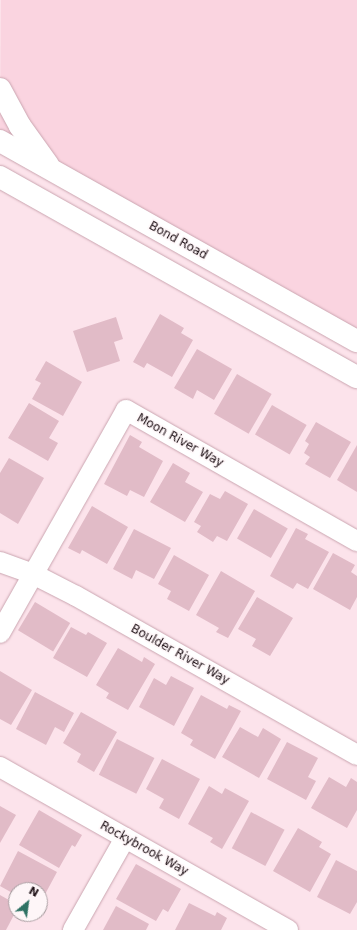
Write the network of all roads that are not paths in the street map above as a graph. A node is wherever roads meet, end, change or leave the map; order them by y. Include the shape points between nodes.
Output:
1 (0, 89) edge
2 (0, 141) edge
3 (51, 170) junction
4 (0, 177) edge
5 (357, 341) edge
6 (357, 376) edge
7 (357, 541) edge
8 (0, 562) edge
9 (33, 574) junction
10 (0, 633) edge
11 (357, 755) edge
12 (0, 767) edge
13 (125, 838) junction
14 (73, 930) edge
15 (288, 930) edge

1 - 3 main road via 20,126
2 - 3 main road, Bond Road
3 - 5 main road, Bond Road
4 - 6 main road
7 - 9 street, Moon River Way via 126,410
8 - 9 street, Boulder River Way
9 - 10 street
9 - 11 street, Boulder River Way
12 - 13 street, Rockybrook Way
13 - 14 street
13 - 15 street, Rockybrook Way

